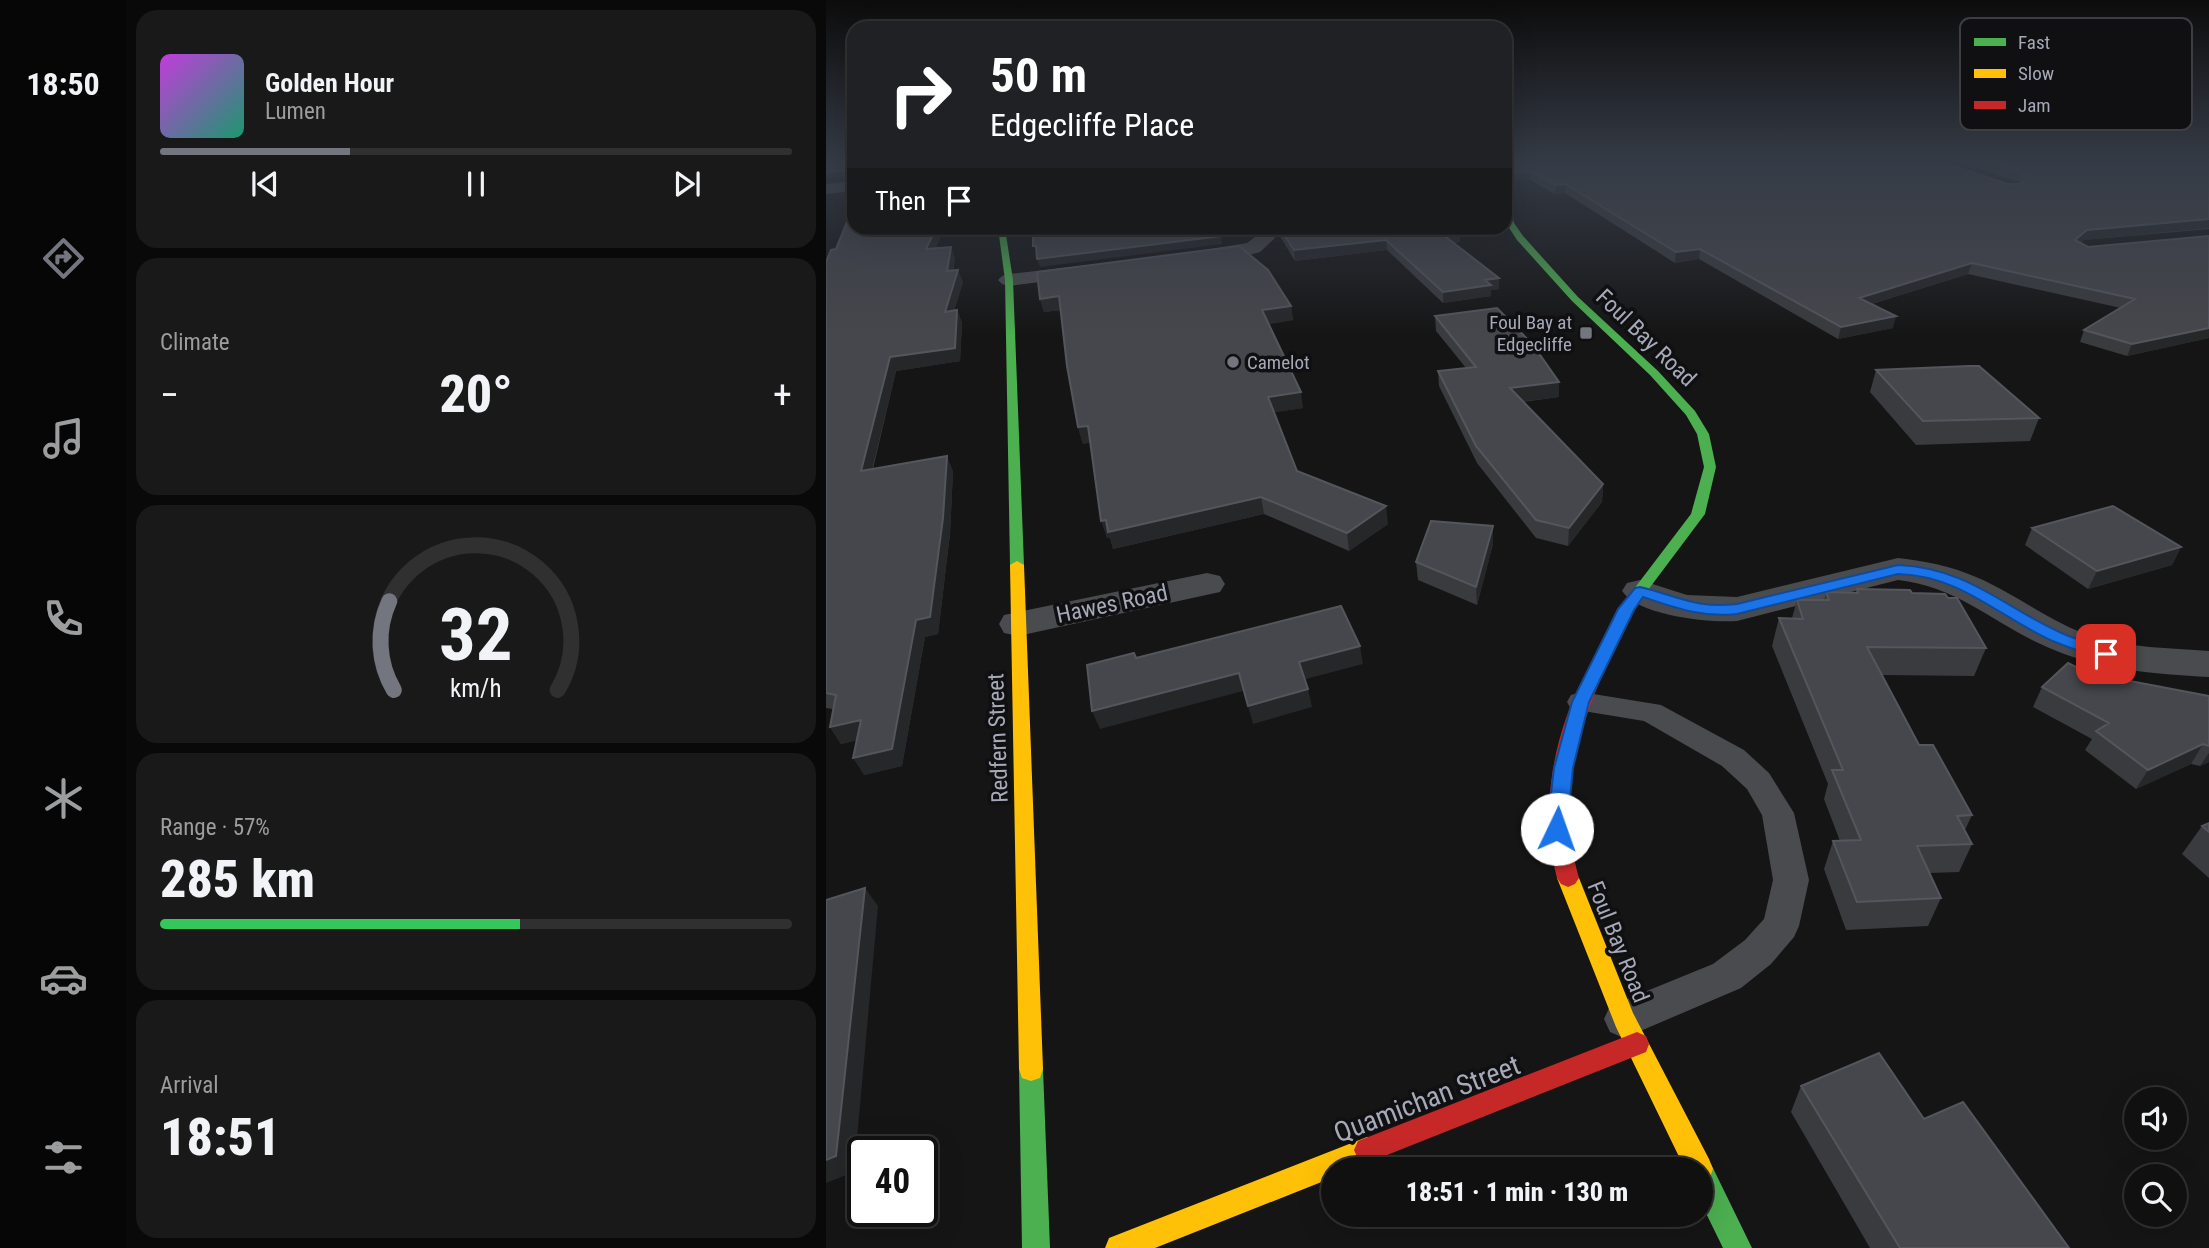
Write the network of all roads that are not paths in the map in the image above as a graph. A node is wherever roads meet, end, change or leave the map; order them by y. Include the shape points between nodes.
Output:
1 (1512, 226) edge
2 (1002, 235) edge
3 (1262, 235) edge
4 (1170, 261) edge
5 (1103, 269) edge
6 (1009, 280) junction
7 (1207, 584) dead end
8 (1640, 591) junction
9 (1018, 624) junction
10 (2209, 664) edge
11 (1581, 702) junction
12 (1630, 1031) junction
13 (1693, 1157) edge
14 (1713, 1198) edge
15 (1036, 1248) edge
16 (1119, 1248) edge
17 (1738, 1248) edge

1 - 8 street, Foul Bay Road via 1592,318 1669,389 1703,434 1710,467 1698,514
2 - 6 street, Redfern Street
3 - 4 street via 1266,239 1253,248
5 - 6 street
6 - 9 street, Redfern Street
7 - 9 street, Hawes Road
8 - 10 street via 1714,612 1898,569 1922,570 1960,582 2081,646 2150,660
8 - 11 street, Foul Bay Road via 1626,609
9 - 15 street, Redfern Street
11 - 12 street, Foul Bay Road via 1564,768 1557,829 1564,867
11 - 12 lane via 1651,712 1733,758 1758,781 1778,813 1791,880 1781,926 1758,952 1727,976
12 - 13 street, Foul Bay Road
12 - 16 street, Quamichan Street
14 - 17 street

